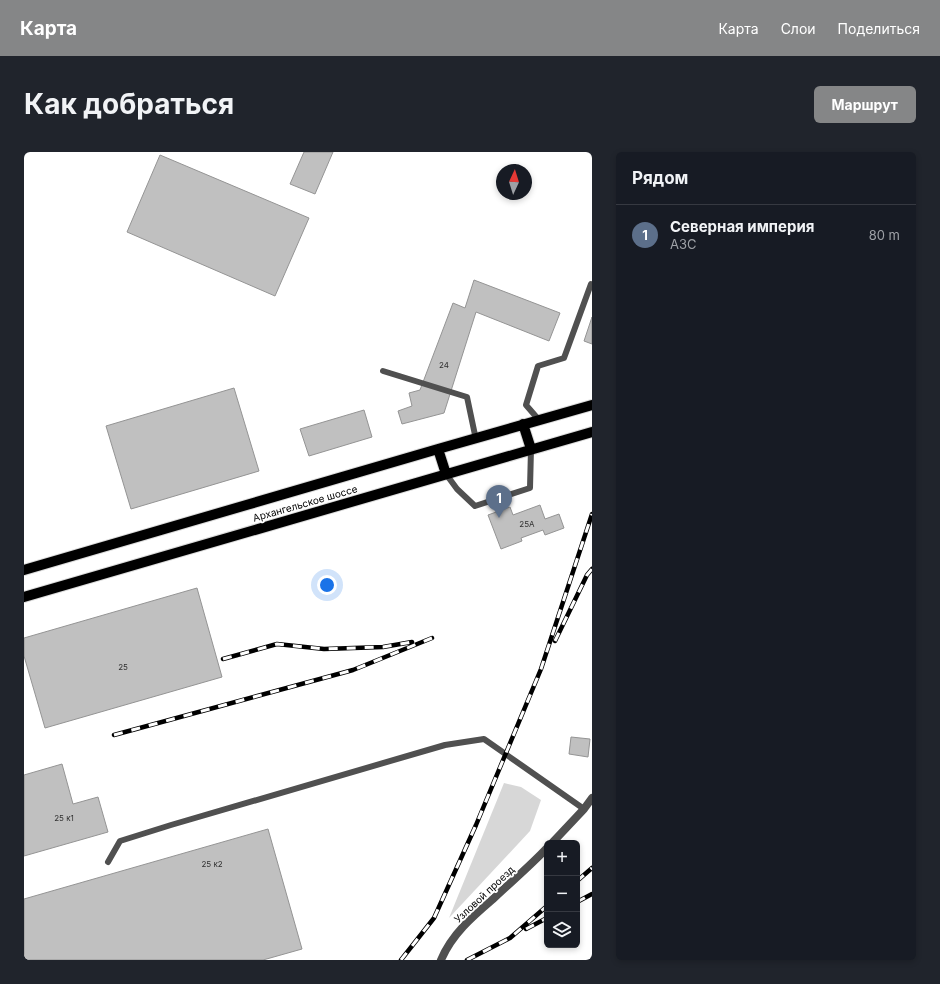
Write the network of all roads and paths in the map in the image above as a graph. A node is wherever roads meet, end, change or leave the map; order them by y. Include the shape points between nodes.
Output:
1 (591, 284) dead end
2 (383, 372) dead end
3 (592, 405) edge
4 (539, 420) junction
5 (523, 424) junction
6 (592, 432) edge
7 (475, 435) dead end
8 (438, 449) junction
9 (531, 449) junction
10 (446, 474) junction
11 (24, 570) edge
12 (24, 597) edge
13 (592, 798) edge
14 (584, 809) junction
15 (555, 840) edge
16 (544, 851) edge
17 (108, 862) dead end
18 (441, 960) edge

1 - 4 lane via 564,358 538,366 526,405
2 - 7 lane via 467,397
3 - 4 main road, Архангельское шоссе
4 - 5 main road, Архангельское шоссе
5 - 8 main road, Архангельское шоссе
5 - 9 main road
6 - 9 main road, Архангельское шоссе
8 - 10 main road
8 - 11 main road, Архангельское шоссе
9 - 10 main road, Архангельское шоссе
9 - 10 lane via 530,488 475,506
10 - 12 main road, Архангельское шоссе
13 - 14 street
14 - 15 street
14 - 17 lane via 484,740 445,745 171,824 120,841
16 - 18 street, Узловой проезд via 463,926 445,949

